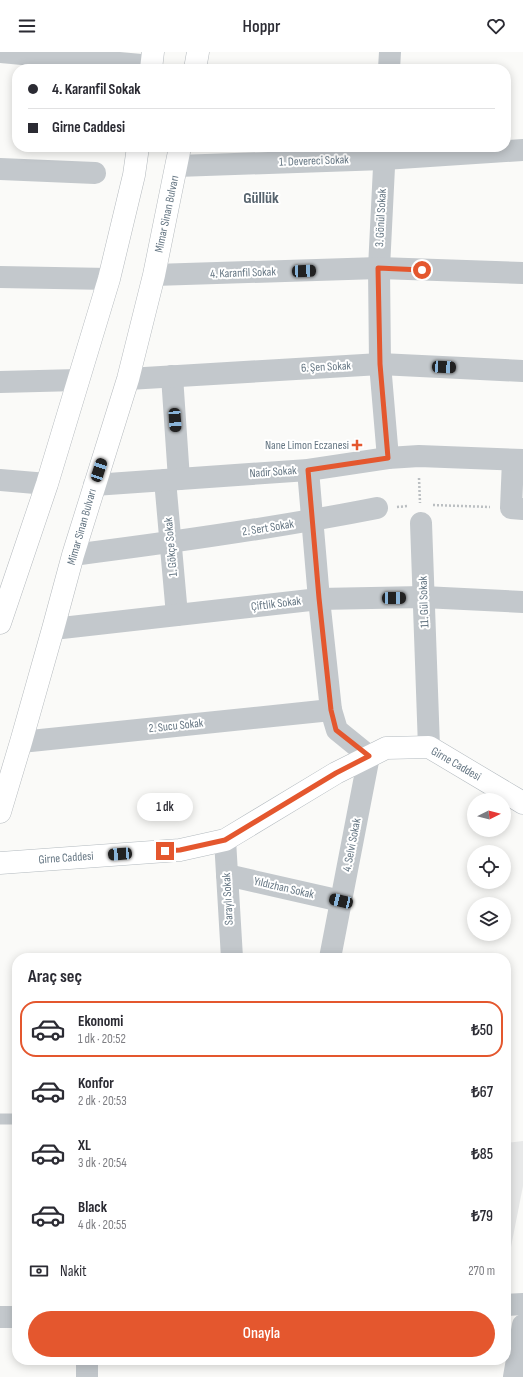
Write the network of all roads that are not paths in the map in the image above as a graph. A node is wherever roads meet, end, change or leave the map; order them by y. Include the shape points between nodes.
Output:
1 (0, 52) edge
2 (198, 52) edge
3 (390, 52) edge
4 (152, 62) edge
5 (196, 64) edge
6 (389, 64) edge
7 (511, 150) edge
8 (523, 150) edge
9 (137, 152) edge
10 (431, 152) edge
11 (385, 153) edge
12 (179, 156) edge
13 (0, 169) edge
14 (95, 173) dead end
15 (378, 268) junction
16 (523, 273) edge
17 (154, 275) junction
18 (0, 277) edge
19 (109, 279) junction
20 (380, 364) junction
21 (523, 371) edge
22 (172, 376) junction
23 (128, 379) junction
24 (78, 380) junction
25 (0, 382) edge
26 (388, 458) junction
27 (518, 460) edge
28 (308, 470) junction
29 (172, 479) junction
30 (0, 480) edge
31 (46, 484) junction
32 (94, 485) junction
33 (377, 508) road end
34 (517, 508) edge
35 (420, 514) road end
36 (312, 521) junction
37 (171, 543) junction
38 (73, 555) junction
39 (424, 597) junction
40 (319, 598) junction
41 (523, 602) edge
42 (178, 615) junction
43 (0, 623) edge
44 (54, 629) junction
45 (331, 710) junction
46 (22, 742) junction
47 (428, 747) junction
48 (369, 756) junction
49 (523, 803) edge
50 (0, 812) edge
51 (225, 840) junction
52 (0, 863) edge
53 (226, 875) junction
54 (341, 901) junction
55 (232, 953) edge
56 (331, 953) edge
57 (0, 1119) edge
58 (12, 1119) edge
59 (523, 1304) edge
60 (511, 1305) edge
61 (12, 1317) edge
62 (0, 1318) edge
63 (523, 1325) edge
64 (87, 1365) edge
65 (87, 1377) edge
66 (514, 1377) edge

1 - 4 street
2 - 5 main road
3 - 6 street
7 - 8 street, 1. Devereci Sokak
9 - 19 main road
10 - 11 street, 1. Devereci Sokak
11 - 12 street, 1. Devereci Sokak
11 - 15 street, 3. Gönül Sokak
12 - 17 main road, Mimar Sinan Bulvarı
13 - 14 street
15 - 16 street, 4. Karanfil Sokak
15 - 17 street, 4. Karanfil Sokak
15 - 20 street, 3. Gönül Sokak
17 - 23 main road, Mimar Sinan Bulvarı
18 - 19 street
19 - 24 main road
20 - 21 street, 6. Şen Sokak
20 - 22 street, 6. Şen Sokak
20 - 26 street, 3. Gönül Sokak
22 - 23 street, 6. Şen Sokak
22 - 29 street, 1. Gökçe Sokak
23 - 32 main road, Mimar Sinan Bulvarı
24 - 25 street
24 - 31 main road
26 - 27 street, Nadir Sokak via 419,456
26 - 28 street, Nadir Sokak
27 - 34 street
28 - 29 street, Nadir Sokak
28 - 36 street
29 - 32 street, Nadir Sokak
29 - 37 street, 1. Gökçe Sokak
30 - 31 street
31 - 43 main road
32 - 38 main road, Mimar Sinan Bulvarı
33 - 36 street, 2. Sert Sokak
35 - 39 street, 11. Gül Sokak
36 - 37 street, 2. Sert Sokak
36 - 40 street
37 - 38 street, 2. Sert Sokak
37 - 42 street, 1. Gökçe Sokak
38 - 44 main road, Mimar Sinan Bulvarı
39 - 40 street, Çiftlik Sokak
39 - 41 street, Çiftlik Sokak
39 - 47 street, 11. Gül Sokak
40 - 42 street, Çiftlik Sokak
40 - 45 street
42 - 44 street, Çiftlik Sokak
44 - 46 main road, Mimar Sinan Bulvarı
45 - 46 street, 2. Sucu Sokak
45 - 48 street via 336,730
46 - 50 main road, Mimar Sinan Bulvarı
47 - 48 main road, Girne Caddesi via 386,748
47 - 49 main road, Girne Caddesi
48 - 51 main road, Girne Caddesi
48 - 54 street, 4. Selvi Sokak
51 - 52 main road, Girne Caddesi via 180,850
51 - 53 street, Saraylı Sokak
53 - 54 street, Yıldızhan Sokak
53 - 55 street, Saraylı Sokak
54 - 56 street, 4. Selvi Sokak
57 - 58 lane
59 - 60 street
61 - 62 street
63 - 66 street
64 - 65 street

